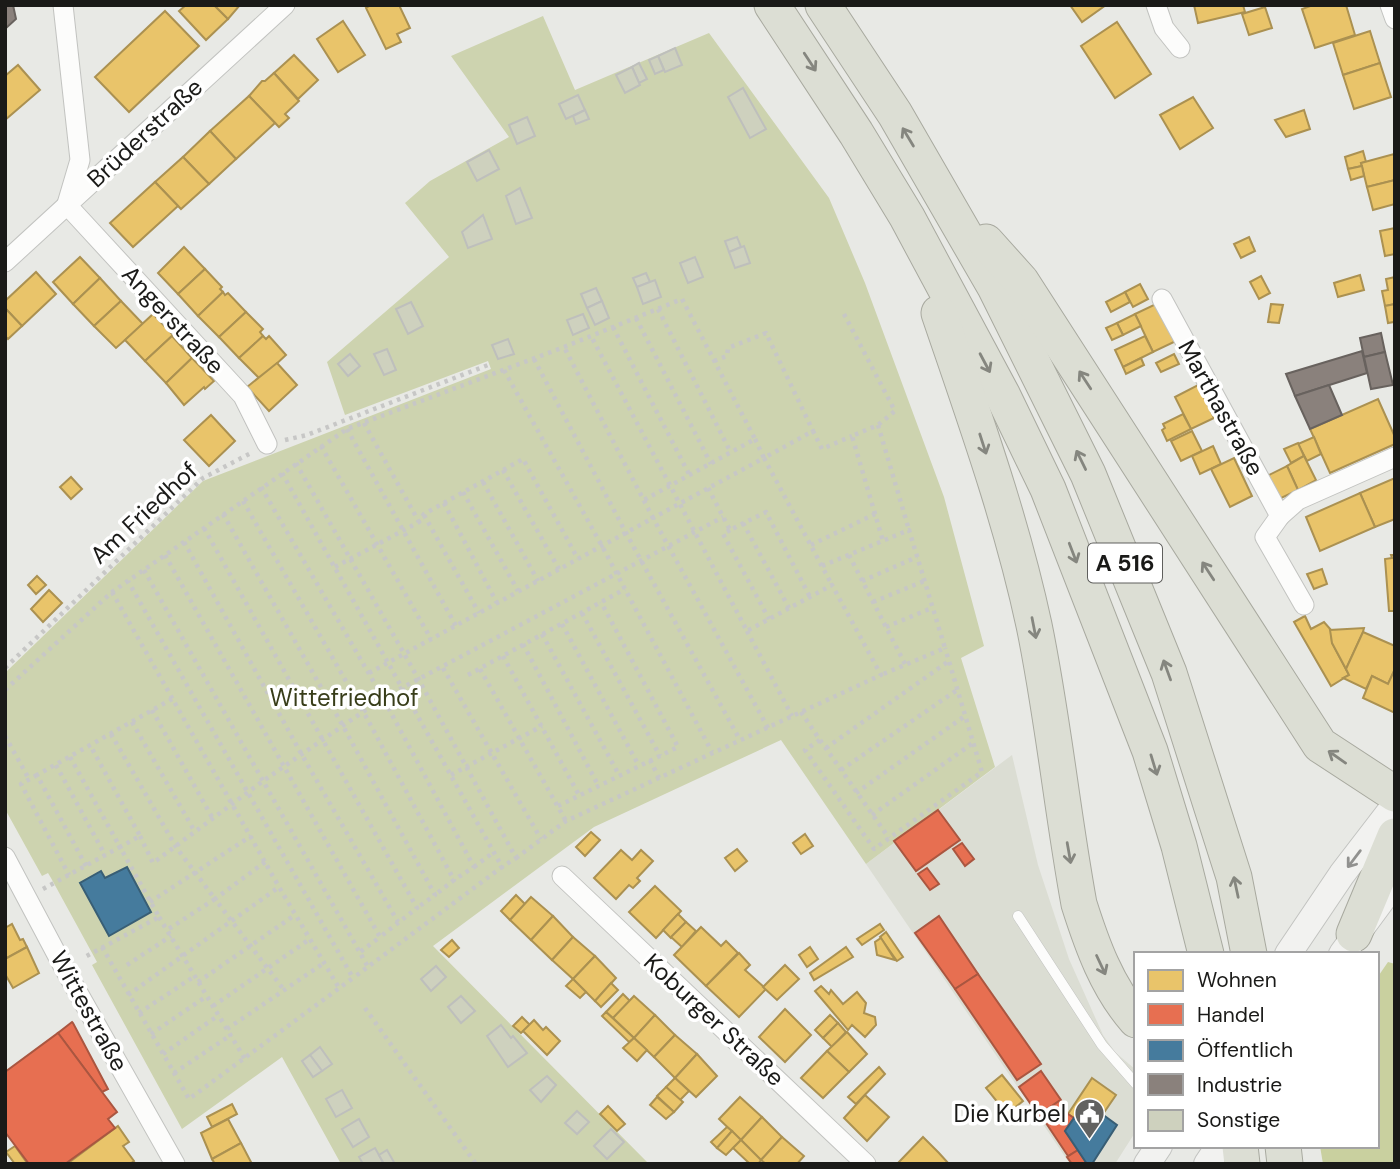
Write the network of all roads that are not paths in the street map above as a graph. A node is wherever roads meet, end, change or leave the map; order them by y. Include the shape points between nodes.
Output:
1 (63, 5) edge
2 (285, 5) edge
3 (772, 5) edge
4 (823, 5) edge
5 (1156, 5) edge
6 (1390, 5) edge
7 (1395, 19) edge
8 (1180, 48) dead end
9 (943, 196) junction
10 (67, 205) junction
11 (907, 217) junction
12 (5, 262) edge
13 (1162, 299) dead end
14 (267, 444) road end
15 (1395, 457) edge
16 (1280, 516) junction
17 (1304, 605) dead end
18 (1395, 794) edge
19 (1395, 805) edge
20 (1395, 836) edge
21 (5, 857) edge
22 (562, 876) dead end
23 (1395, 882) edge
24 (1018, 916) dead end
25 (1348, 944) edge
26 (1206, 952) edge
27 (1249, 952) edge
28 (1289, 952) edge
29 (1134, 1017) edge
30 (1134, 1082) edge
31 (1157, 1148) edge
32 (1218, 1148) edge
33 (168, 1161) edge
34 (866, 1164) edge
35 (1147, 1164) edge
36 (1207, 1164) edge

1 - 10 street via 80,160
2 - 10 street, Brüderstraße
3 -> 11 highway, A 516
9 -> 4 highway, A 516
5 - 8 street via 1164,28
6 - 7 street
18 -> 9 highway via 1320,745 1021,281
27 -> 9 highway, A 516 via 1234,877 1202,775 1169,673 1129,573 1044,382
10 - 12 street, Brüderstraße
10 - 14 street, Angerstraße via 243,396
11 -> 26 highway, A 516 via 1048,489 1150,751
11 -> 29 highway via 1018,559 1034,627 1079,904 1106,976
13 - 16 street, Marthastraße
15 - 16 street via 1298,500
16 - 17 street via 1265,537
19 -> 28 main road
20 - 25 highway
21 - 33 street, Wittestraße
22 - 34 street, Koburger Straße
23 - 25 main road
24 - 30 lane via 1102,1045
31 - 35 main road
32 - 36 main road

